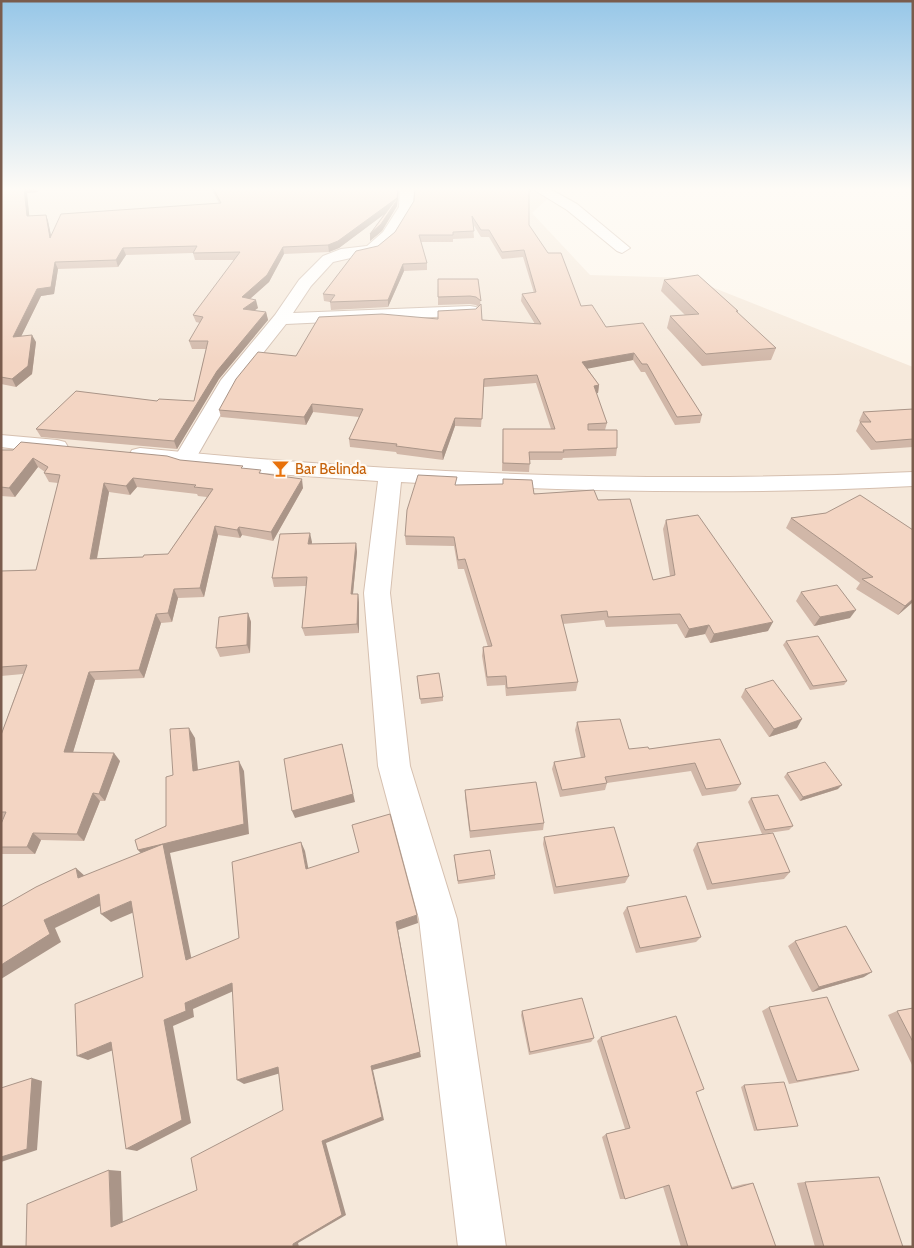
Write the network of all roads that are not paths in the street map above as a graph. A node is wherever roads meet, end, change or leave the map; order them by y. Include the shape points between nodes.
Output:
1 (376, 246) edge
2 (470, 311) edge
3 (281, 319) junction
4 (1, 441) edge
5 (78, 449) edge
6 (116, 453) edge
7 (184, 460) junction
8 (390, 475) junction
9 (913, 479) edge
10 (482, 1247) edge

1 - 3 street via 372,250 341,254 319,266
2 - 3 street
3 - 7 street via 228,384
4 - 5 street
6 - 7 street
7 - 8 street
8 - 9 street via 647,485 826,484
8 - 10 street via 377,593 394,766 438,919

